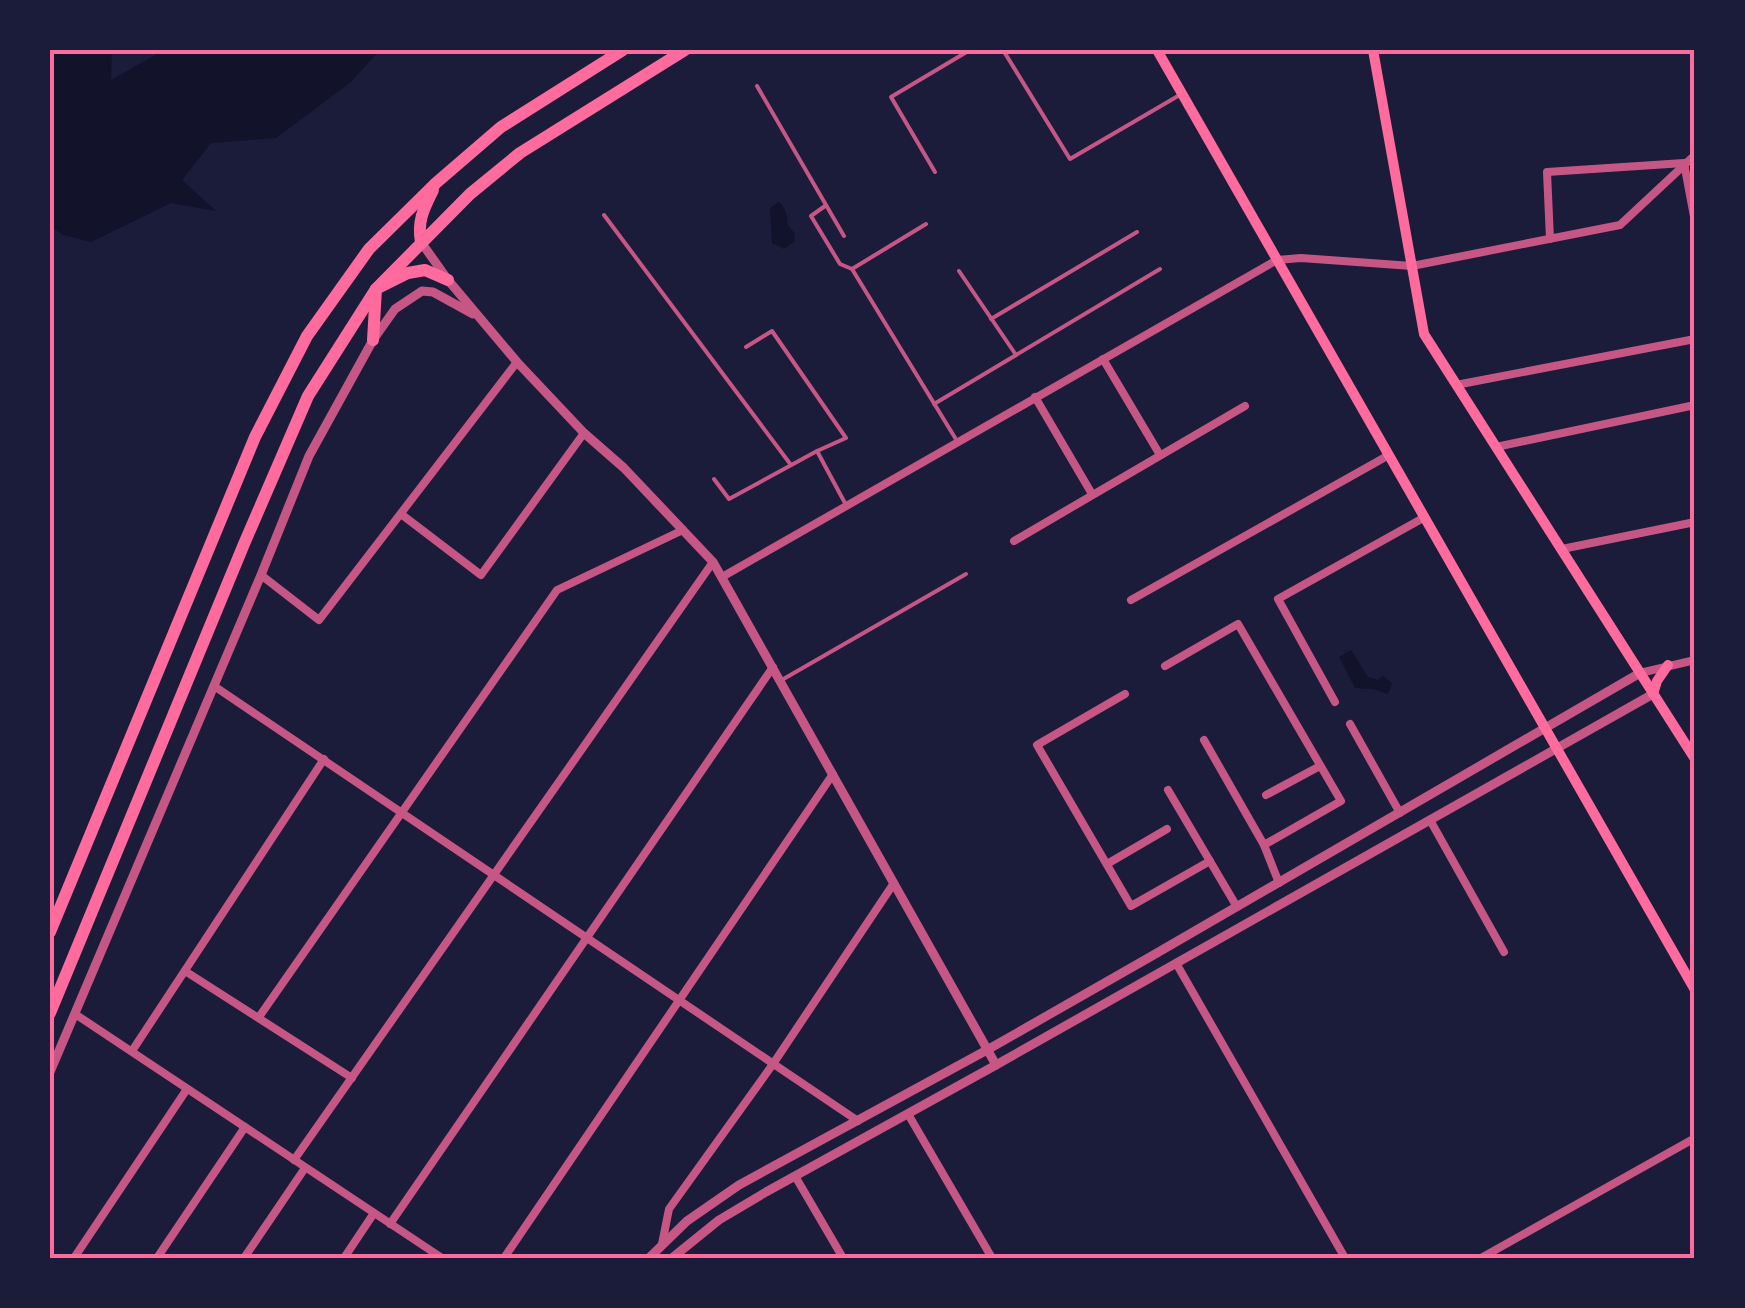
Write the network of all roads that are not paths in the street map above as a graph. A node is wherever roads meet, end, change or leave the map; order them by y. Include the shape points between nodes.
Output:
1 (623, 50) edge
2 (685, 50) edge
3 (970, 50) edge
4 (1004, 50) edge
5 (1372, 50) edge
6 (1158, 51) edge
7 (757, 86) dead end
8 (1182, 93) junction
9 (1695, 155) edge
10 (1684, 162) junction
11 (936, 172) dead end
12 (436, 183) junction
13 (827, 205) junction
14 (604, 214) dead end
15 (1695, 222) edge
16 (926, 224) dead end
17 (1136, 232) dead end
18 (844, 236) dead end
19 (1550, 239) junction
20 (421, 242) junction
21 (1277, 260) junction
22 (1412, 266) junction
23 (852, 268) junction
24 (1160, 270) dead end
25 (959, 271) dead end
26 (448, 280) junction
27 (376, 289) junction
28 (478, 316) junction
29 (991, 319) junction
30 (1695, 339) edge
31 (373, 340) junction
32 (746, 347) dead end
33 (1016, 355) junction
34 (1103, 359) junction
35 (516, 362) junction
36 (1456, 385) junction
37 (1035, 397) junction
38 (934, 404) junction
39 (1245, 406) dead end
40 (1695, 406) edge
41 (584, 433) junction
42 (957, 441) junction
43 (1496, 447) junction
44 (817, 451) junction
45 (1389, 454) junction
46 (1160, 455) junction
47 (791, 465) junction
48 (714, 479) dead end
49 (1092, 494) junction
50 (846, 505) junction
51 (401, 514) junction
52 (1425, 517) junction
53 (1695, 522) edge
54 (682, 530) junction
55 (1014, 541) dead end
56 (1562, 549) junction
57 (713, 562) junction
58 (966, 574) dead end
59 (261, 575) junction
60 (722, 576) junction
61 (1131, 600) dead end
62 (1695, 660) edge
63 (1668, 665) junction
64 (1166, 666) dead end
65 (773, 667) junction
66 (1640, 673) junction
67 (780, 680) junction
68 (214, 686) junction
69 (1125, 694) dead end
70 (1654, 694) junction
71 (1335, 702) dead end
72 (1350, 724) dead end
73 (1545, 729) junction
74 (1204, 740) dead end
75 (1555, 749) junction
76 (324, 759) junction
77 (1695, 759) edge
78 (1320, 766) junction
79 (833, 774) junction
80 (1168, 790) dead end
81 (1266, 794) dead end
82 (402, 812) junction
83 (1400, 814) junction
84 (1430, 820) junction
85 (1167, 829) dead end
86 (1264, 844) junction
87 (1210, 861) junction
88 (1107, 864) junction
89 (494, 875) junction
90 (894, 883) junction
91 (1280, 883) junction
92 (1237, 907) junction
93 (50, 932) edge
94 (587, 938) junction
95 (1504, 952) dead end
96 (1176, 964) junction
97 (185, 971) junction
98 (1695, 990) edge
99 (680, 1000) junction
100 (50, 1014) edge
101 (75, 1014) junction
102 (259, 1017) junction
103 (987, 1050) junction
104 (132, 1051) junction
105 (774, 1064) junction
106 (996, 1065) junction
107 (50, 1072) edge
108 (352, 1078) junction
109 (187, 1089) junction
110 (908, 1114) junction
111 (858, 1121) junction
112 (245, 1127) junction
113 (1695, 1138) edge
114 (294, 1160) junction
115 (305, 1168) junction
116 (796, 1176) junction
117 (374, 1213) junction
118 (390, 1224) junction
119 (662, 1244) junction
120 (74, 1258) edge
121 (157, 1258) edge
122 (244, 1258) edge
123 (344, 1258) edge
124 (442, 1258) edge
125 (504, 1258) edge
126 (649, 1258) edge
127 (672, 1258) edge
128 (844, 1258) edge
129 (992, 1258) edge
130 (1344, 1258) edge
131 (1481, 1258) edge

1 - 12 highway via 501,127
2 - 20 highway via 520,153
3 - 11 lane via 890,97
4 - 8 lane via 1070,159
5 - 22 main road
6 - 8 main road
7 - 13 lane
8 - 21 main road
9 - 10 street
10 - 15 street
10 - 19 street via 1620,226
10 - 19 street via 1547,172
12 - 20 highway via 418,228
12 - 93 highway via 369,248 281,383
13 - 18 lane
13 - 23 lane via 812,216 840,264
14 - 47 lane
16 - 23 lane
17 - 29 lane
19 - 22 street
20 - 26 street
20 - 27 highway
21 - 22 street
21 - 34 street
21 - 45 main road
22 - 36 main road via 1424,334
23 - 38 lane
24 - 33 lane
25 - 29 lane
26 - 27 highway via 425,270 408,272
26 - 28 street
27 - 31 highway
27 - 100 highway via 308,396
28 - 31 street via 422,292 395,310
28 - 35 street
29 - 33 lane
30 - 36 street
31 - 59 street via 309,456
32 - 44 lane via 772,331 846,438
33 - 38 lane
34 - 37 street
34 - 46 street
35 - 41 street
35 - 51 street
36 - 43 main road
37 - 42 street
37 - 49 street
38 - 42 lane
39 - 46 street
40 - 43 street
41 - 51 street via 482,575
41 - 54 street
42 - 50 street
43 - 56 main road
44 - 47 lane
44 - 50 lane
45 - 52 main road
45 - 61 street
46 - 49 street
47 - 48 lane via 729,499
49 - 55 street
50 - 60 street
51 - 59 street via 318,620
52 - 71 street via 1278,599
52 - 73 main road
53 - 56 street
54 - 57 street
54 - 82 street via 556,590
56 - 66 main road
57 - 60 street
57 - 89 street
58 - 67 lane
59 - 68 street
60 - 65 street
62 - 63 street
63 - 66 street
63 - 70 main road
64 - 78 street via 1238,624
65 - 67 street
65 - 94 street
66 - 70 main road
66 - 73 street
67 - 79 street
68 - 76 street
68 - 101 street
69 - 88 street via 1037,744
70 - 75 street
70 - 77 main road
72 - 83 street
73 - 75 main road
73 - 83 street
74 - 86 street
75 - 84 street
75 - 98 main road
76 - 82 street
76 - 97 street
78 - 81 street
78 - 86 street via 1341,802
79 - 90 street
79 - 99 street
80 - 87 street
82 - 89 street
82 - 102 street
83 - 91 street
84 - 95 street
84 - 96 street
85 - 88 street
86 - 91 street
87 - 88 street via 1131,906
87 - 92 street
89 - 94 street
89 - 108 street
90 - 103 street
90 - 105 street
91 - 92 street
92 - 103 street
94 - 99 street
94 - 118 street
96 - 106 street
96 - 130 street
97 - 102 street
97 - 104 street
99 - 105 street
99 - 125 street
101 - 104 street
101 - 107 street
102 - 108 street
103 - 106 street
103 - 111 street
104 - 109 street
105 - 111 street
105 - 119 street via 669,1208
106 - 110 street
108 - 114 street
109 - 112 street
109 - 120 street
110 - 116 street
110 - 129 street
111 - 119 street via 739,1185
112 - 114 street
112 - 121 street
113 - 131 street
114 - 115 street
115 - 117 street
115 - 122 street
116 - 127 street via 719,1220
116 - 128 street
117 - 118 street
117 - 123 street
118 - 124 street
119 - 126 street

